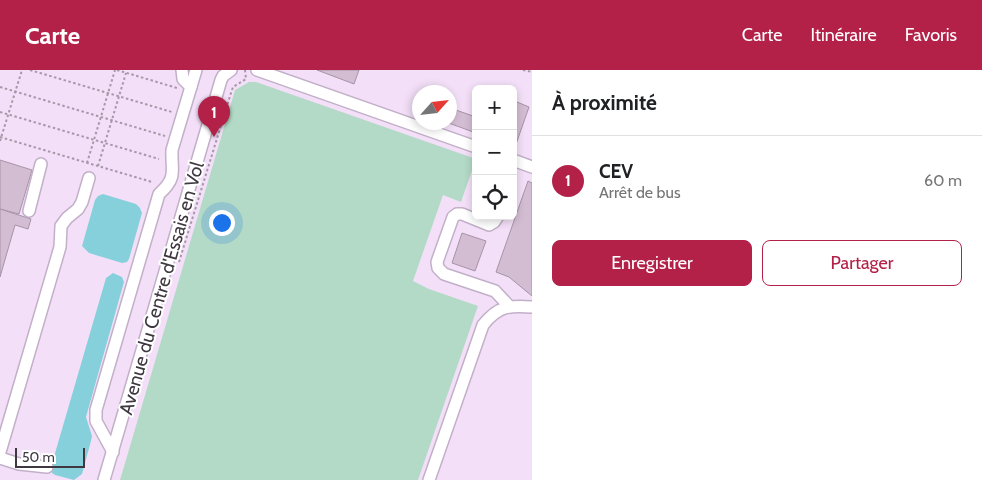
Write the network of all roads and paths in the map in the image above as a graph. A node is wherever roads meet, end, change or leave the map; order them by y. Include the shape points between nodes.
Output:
1 (22, 70) edge
2 (30, 70) edge
3 (116, 70) edge
4 (182, 70) edge
5 (196, 70) edge
6 (245, 70) edge
7 (257, 70) edge
8 (523, 70) edge
9 (225, 71) edge
10 (532, 72) edge
11 (126, 73) junction
12 (0, 87) edge
13 (191, 87) junction
14 (179, 88) dead end
15 (15, 92) junction
16 (108, 93) junction
17 (119, 96) junction
18 (0, 112) edge
19 (172, 112) dead end
20 (8, 114) junction
21 (101, 117) junction
22 (112, 120) junction
23 (166, 136) dead end
24 (1, 137) edge
25 (94, 140) junction
26 (0, 141) edge
27 (105, 143) junction
28 (472, 146) edge
29 (159, 159) dead end
30 (517, 161) edge
31 (87, 163) junction
32 (42, 164) dead end
33 (98, 166) junction
34 (532, 167) edge
35 (89, 178) dead end
36 (152, 182) dead end
37 (30, 211) dead end
38 (472, 218) edge
39 (477, 220) edge
40 (495, 220) edge
41 (179, 263) dead end
42 (509, 306) junction
43 (532, 307) edge
44 (0, 452) edge
45 (113, 452) junction
46 (0, 458) edge
47 (47, 467) dead end
48 (104, 480) edge
49 (429, 480) edge

1 - 15 path
2 - 16 path
3 - 11 path
3 - 16 path
4 - 13 street via 183,79
5 - 13 street
6 - 41 path via 246,79 233,87 230,93
7 - 28 street
8 - 10 path
9 - 45 street, Avenue du Centre d'Essais en Vol
11 - 14 path
11 - 17 path
12 - 15 path
13 - 45 street via 172,150 174,172 156,206 96,410 96,421
15 - 20 path
15 - 21 path
16 - 17 path
16 - 21 path
17 - 19 path
17 - 22 path
18 - 20 path
20 - 24 path
20 - 25 path
21 - 22 path
21 - 25 path
22 - 23 path
22 - 27 path
24 - 26 path
24 - 31 path
25 - 27 path
25 - 31 path
27 - 29 path
27 - 33 path
30 - 34 street
31 - 33 path
32 - 37 street
33 - 36 path
35 - 44 street via 78,209 61,226 60,248
38 - 42 street via 462,214 453,217 437,262 438,268 444,274 495,291
39 - 40 street via 489,225
42 - 43 street
42 - 49 street via 490,315 482,325
45 - 48 street, Avenue du Centre d'Essais en Vol
46 - 47 street

